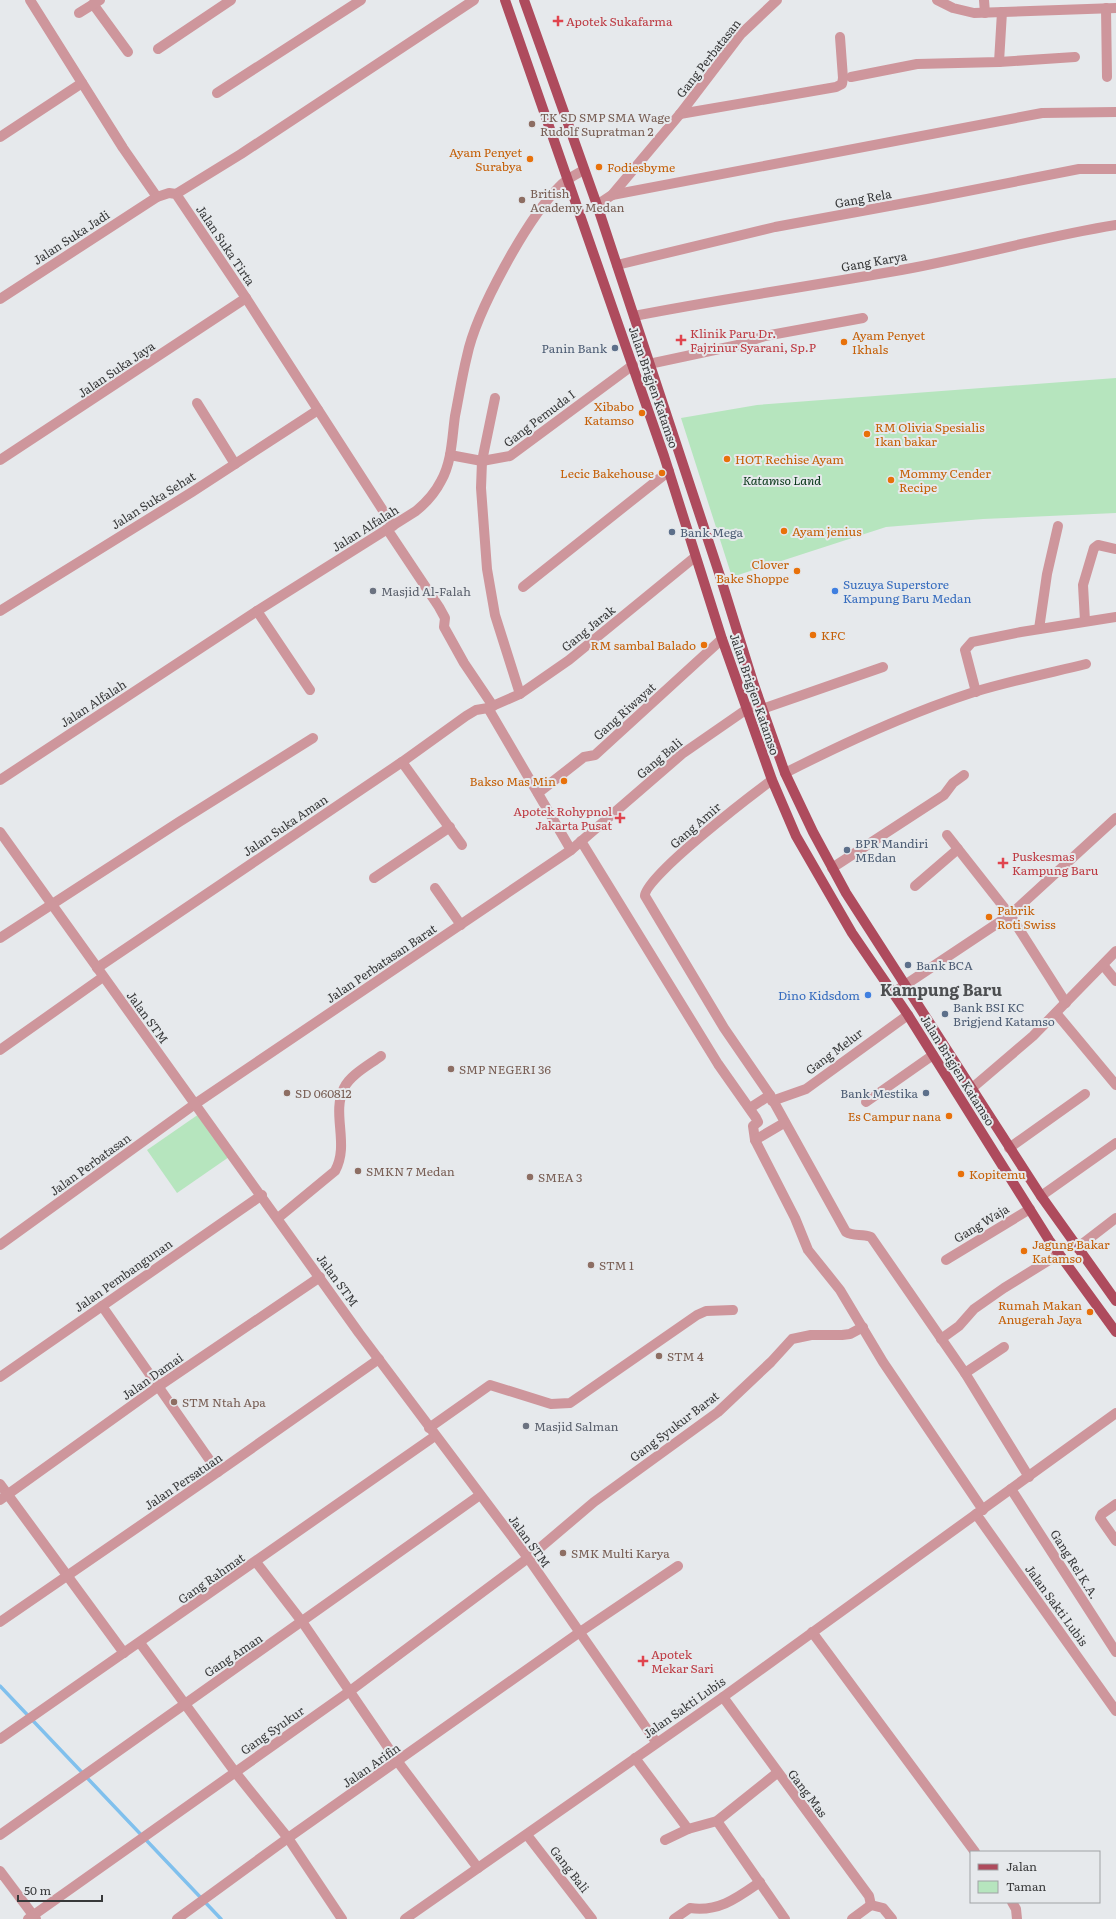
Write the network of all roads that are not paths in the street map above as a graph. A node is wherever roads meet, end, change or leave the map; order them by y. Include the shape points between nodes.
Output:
1 (30, 0) edge
2 (231, 0) edge
3 (361, 0) edge
4 (474, 0) edge
5 (505, 0) edge
6 (525, 0) edge
7 (777, 0) edge
8 (937, 0) edge
9 (984, 0) edge
10 (97, 2) edge
11 (1111, 8) edge
12 (1002, 12) junction
13 (79, 13) dead end
14 (984, 13) junction
15 (840, 37) dead end
16 (158, 48) dead end
17 (128, 52) dead end
18 (1074, 57) dead end
19 (999, 62) junction
20 (851, 76) dead end
21 (1107, 77) dead end
22 (82, 83) junction
23 (217, 93) dead end
24 (1116, 112) edge
25 (680, 114) junction
26 (0, 137) edge
27 (1116, 169) edge
28 (584, 170) junction
29 (569, 179) junction
30 (176, 194) junction
31 (612, 195) junction
32 (157, 197) junction
33 (597, 205) junction
34 (1116, 225) edge
35 (617, 265) junction
36 (246, 298) junction
37 (0, 299) edge
38 (634, 316) junction
39 (863, 318) dead end
40 (649, 364) junction
41 (633, 365) junction
42 (495, 398) dead end
43 (197, 403) dead end
44 (318, 410) junction
45 (450, 455) junction
46 (0, 460) edge
47 (482, 461) junction
48 (235, 464) junction
49 (669, 471) junction
50 (1058, 526) dead end
51 (390, 528) junction
52 (1116, 550) edge
53 (695, 557) junction
54 (524, 587) dead end
55 (257, 611) junction
56 (0, 612) edge
57 (1116, 617) edge
58 (1085, 621) junction
59 (1039, 629) junction
60 (722, 639) junction
61 (1086, 664) dead end
62 (883, 667) dead end
63 (750, 672) junction
64 (736, 675) junction
65 (310, 690) dead end
66 (976, 692) junction
67 (520, 694) junction
68 (491, 707) junction
69 (761, 707) junction
70 (747, 709) junction
71 (313, 738) dead end
72 (402, 762) junction
73 (785, 773) junction
74 (964, 775) dead end
75 (0, 780) edge
76 (772, 780) junction
77 (538, 793) junction
78 (1116, 818) edge
79 (450, 827) junction
80 (0, 832) edge
81 (947, 835) dead end
82 (581, 841) junction
83 (462, 845) dead end
84 (571, 850) junction
85 (958, 850) junction
86 (832, 868) junction
87 (374, 878) dead end
88 (915, 886) dead end
89 (435, 888) dead end
90 (51, 904) junction
91 (1010, 915) junction
92 (461, 925) junction
93 (0, 938) edge
94 (1116, 951) edge
95 (1103, 965) junction
96 (97, 968) junction
97 (103, 977) junction
98 (1116, 981) edge
99 (906, 984) junction
100 (893, 993) junction
101 (1066, 1003) junction
102 (921, 1007) junction
103 (1056, 1013) junction
104 (908, 1015) junction
105 (0, 1050) edge
106 (933, 1055) junction
107 (381, 1056) dead end
108 (1116, 1084) edge
109 (971, 1089) junction
110 (1085, 1094) dead end
111 (771, 1098) junction
112 (866, 1102) dead end
113 (195, 1104) junction
114 (750, 1108) junction
115 (784, 1122) junction
116 (755, 1140) junction
117 (1116, 1143) edge
118 (1009, 1148) junction
119 (262, 1195) junction
120 (1041, 1196) junction
121 (1030, 1209) junction
122 (278, 1218) junction
123 (1116, 1218) edge
124 (0, 1245) edge
125 (1077, 1248) junction
126 (1059, 1254) junction
127 (946, 1260) dead end
128 (320, 1277) junction
129 (1116, 1301) edge
130 (102, 1306) junction
131 (732, 1310) dead end
132 (863, 1327) junction
133 (1116, 1332) edge
134 (941, 1339) junction
135 (1004, 1347) dead end
136 (379, 1359) junction
137 (965, 1373) junction
138 (0, 1377) edge
139 (159, 1386) junction
140 (1116, 1413) edge
141 (432, 1432) junction
142 (218, 1472) junction
143 (1029, 1477) junction
144 (0, 1484) edge
145 (1011, 1490) junction
146 (480, 1494) junction
147 (4, 1497) edge
148 (1116, 1504) edge
149 (979, 1512) junction
150 (1116, 1542) edge
151 (528, 1558) junction
152 (256, 1562) junction
153 (678, 1566) dead end
154 (67, 1576) junction
155 (0, 1622) edge
156 (303, 1623) junction
157 (580, 1632) junction
158 (812, 1632) junction
159 (140, 1643) junction
160 (1116, 1652) edge
161 (124, 1653) junction
162 (350, 1692) junction
163 (723, 1697) junction
164 (184, 1704) junction
165 (1116, 1711) edge
166 (0, 1739) edge
167 (656, 1742) junction
168 (635, 1758) junction
169 (398, 1762) junction
170 (235, 1772) junction
171 (777, 1773) junction
172 (717, 1821) junction
173 (688, 1829) junction
174 (0, 1835) edge
175 (527, 1835) junction
176 (288, 1838) junction
177 (665, 1840) dead end
178 (974, 1851) edge
179 (478, 1868) junction
180 (0, 1872) edge
181 (760, 1882) junction
182 (1013, 1903) edge
183 (871, 1905) junction
184 (33, 1918) edge
185 (177, 1919) edge
186 (342, 1919) edge
187 (405, 1919) edge
188 (592, 1919) edge
189 (674, 1919) edge
190 (785, 1919) edge
191 (852, 1919) edge
192 (892, 1919) edge
193 (1017, 1919) edge

1 - 22 street
2 - 16 street
3 - 23 street
4 - 30 street
5 - 29 main road, Jalan Brigjen Katamso
6 - 28 main road, Jalan Brigjen Katamso
7 - 25 street, Gang Perbatasan via 741,34
8 - 14 street via 963,11
9 - 14 street
10 - 13 street
10 - 17 street
11 - 12 street
11 - 21 street
12 - 14 street
12 - 19 street
15 - 25 street via 843,78 842,84 836,87
18 - 19 street
19 - 20 street via 917,64
22 - 26 street
22 - 32 street
24 - 31 street via 1042,113
25 - 31 street, Gang Perbatasan
27 - 35 street, Gang Rela via 1080,169 775,227
28 - 29 street, Jalan Alfalah
28 - 33 main road, Jalan Brigjen Katamso
29 - 41 main road, Jalan Brigjen Katamso
29 - 45 street, Jalan Alfalah via 552,194 528,228 480,318 467,354
30 - 32 street via 169,193
30 - 36 street, Jalan Suka Tirta
31 - 33 street, Gang Perbatasan
32 - 37 street, Jalan Suka Jadi
33 - 35 main road, Jalan Brigjen Katamso
34 - 38 street, Gang Karya via 912,268
35 - 38 main road, Jalan Brigjen Katamso
36 - 44 street, Jalan Suka Tirta
36 - 46 street, Jalan Suka Jaya
38 - 40 main road, Jalan Brigjen Katamso
39 - 40 street via 765,336 738,345
40 - 63 main road, Jalan Brigjen Katamso
41 - 47 street, Gang Pemuda I via 511,455
41 - 49 main road, Jalan Brigjen Katamso
42 - 47 street
43 - 48 street
44 - 48 street, Jalan Suka Sehat
44 - 51 street, Jalan Suka Tirta
45 - 47 street, Gang Pemuda I
45 - 51 street, Jalan Alfalah via 442,480 434,494 416,511
47 - 67 street via 481,488 487,569 495,615
48 - 56 street, Jalan Suka Sehat
49 - 53 main road, Jalan Brigjen Katamso
49 - 54 street
50 - 59 street via 1047,574
51 - 55 street, Jalan Alfalah
51 - 68 street, Jalan Suka Tirta via 444,614 444,627
52 - 58 street via 1098,545 1094,548 1083,584
53 - 60 main road, Jalan Brigjen Katamso
53 - 67 street, Gang Jarak via 569,660
55 - 65 street
55 - 75 street, Jalan Alfalah
57 - 58 street
58 - 59 street
59 - 66 street via 972,642 968,646 965,650
60 - 64 main road, Jalan Brigjen Katamso
60 - 77 street, Gang Riwayat via 595,755 584,757
61 - 66 street
62 - 69 street, Gang Bali
63 - 64 main road
63 - 69 main road, Jalan Brigjen Katamso
64 - 70 main road, Jalan Brigjen Katamso
66 - 73 street via 893,722
67 - 68 street, Gang Jarak
68 - 72 street, Jalan Suka Aman via 476,710 466,716
68 - 77 street, Jalan Suka Tirta
69 - 70 street, Gang Bali
69 - 73 main road, Jalan Brigjen Katamso
70 - 76 main road, Jalan Brigjen Katamso
70 - 82 street, Gang Bali via 682,754
71 - 90 street
72 - 79 street
72 - 96 street, Jalan Suka Aman
73 - 86 main road, Jalan Brigjen Katamso
74 - 86 street via 944,795
76 - 100 main road, Jalan Brigjen Katamso via 796,836 835,906
76 - 111 street, Gang Amir via 685,850 645,890 645,896 724,1028
77 - 84 street, Jalan Suka Tirta
78 - 91 street
79 - 83 street
79 - 87 street
80 - 90 street, Jalan STM
81 - 85 street
82 - 84 street, Jalan Perbatasan Barat
82 - 114 street via 718,1064
84 - 92 street, Jalan Perbatasan Barat
85 - 88 street
85 - 91 street
86 - 99 main road, Jalan Brigjen Katamso via 850,900
89 - 92 street
90 - 93 street
90 - 96 street, Jalan STM
91 - 99 street
91 - 101 street
92 - 113 street, Jalan Perbatasan Barat
94 - 95 street
95 - 98 street
95 - 101 street
96 - 97 street, Jalan STM
97 - 105 street
97 - 113 street, Jalan STM
99 - 100 street
99 - 102 main road, Jalan Brigjen Katamso
100 - 104 main road, Jalan Brigjen Katamso
101 - 103 street
102 - 104 main road
102 - 109 main road, Jalan Brigjen Katamso
103 - 108 street
103 - 109 street
104 - 106 main road, Jalan Brigjen Katamso
104 - 111 street, Gang Melur via 806,1089
106 - 112 street
106 - 121 main road, Jalan Brigjen Katamso
107 - 122 street via 344,1087 340,1098 340,1162
109 - 118 main road, Jalan Brigjen Katamso
110 - 118 street
111 - 114 street, Gang Melur
111 - 115 street
113 - 119 street, Jalan STM
113 - 124 street, Jalan Perbatasan
114 - 116 street via 758,1122 753,1126
115 - 116 street
115 - 134 street via 846,1232 855,1236 864,1234 871,1237
116 - 132 street via 795,1218 808,1250 840,1290
117 - 120 street
118 - 120 main road, Jalan Brigjen Katamso
119 - 122 street, Jalan STM
119 - 130 street, Jalan Pembangunan
120 - 125 main road, Jalan Brigjen Katamso
121 - 126 main road, Jalan Brigjen Katamso
121 - 127 street, Gang Waja
122 - 128 street, Jalan STM
123 - 125 street
125 - 129 main road, Jalan Brigjen Katamso
126 - 133 main road, Jalan Brigjen Katamso
126 - 134 street via 974,1309 959,1326
128 - 136 street, Jalan STM
128 - 139 street, Jalan Damai
130 - 138 street, Jalan Pembangunan
130 - 139 street
131 - 141 street, Gang Rahmat via 706,1311 697,1315 570,1402 551,1404 490,1385
132 - 149 street
132 - 151 street, Gang Syukur Barat via 850,1334 811,1335 792,1339 718,1412 594,1502
134 - 137 street
135 - 137 street
136 - 141 street, Jalan STM
136 - 142 street, Jalan Persatuan
137 - 143 street
139 - 142 street
139 - 147 street, Jalan Damai
140 - 143 street, Jalan Sakti Lubis
141 - 146 street, Jalan STM
141 - 152 street, Gang Rahmat
142 - 154 street, Jalan Persatuan
143 - 145 street, Jalan Sakti Lubis
144 - 147 street
145 - 149 street, Jalan Sakti Lubis
145 - 160 street, Gang Rel K.A.
146 - 151 street, Jalan STM
146 - 156 street, Gang Aman
147 - 154 street
148 - 150 street via 1100,1518
149 - 158 street, Jalan Sakti Lubis
149 - 165 street, Jalan Sakti Lubis
151 - 157 street, Jalan STM
151 - 162 street, Gang Syukur
152 - 156 street
152 - 159 street, Gang Rahmat
153 - 157 street, Jalan Arifin
154 - 155 street, Jalan Persatuan
154 - 161 street
156 - 162 street
156 - 164 street, Gang Aman
157 - 167 street, Jalan STM
157 - 169 street, Jalan Arifin
158 - 163 street, Jalan Sakti Lubis
158 - 178 street
159 - 161 street, Gang Rahmat
159 - 164 street
161 - 166 street, Gang Rahmat
162 - 169 street
162 - 170 street, Gang Syukur
163 - 167 street, Jalan Sakti Lubis
163 - 171 street, Gang Mas
164 - 170 street
164 - 174 street, Gang Aman
167 - 168 street, Jalan Sakti Lubis
168 - 173 street
168 - 175 street, Jalan Sakti Lubis
169 - 176 street, Jalan Arifin
169 - 179 street
170 - 176 street
170 - 184 street, Gang Syukur
171 - 172 street
171 - 183 street, Gang Mas via 869,1896
172 - 173 street
172 - 181 street
173 - 177 street
175 - 179 street, Jalan Sakti Lubis
175 - 188 street, Gang Bali
176 - 185 street, Jalan Arifin
176 - 186 street
179 - 187 street, Jalan Sakti Lubis
180 - 184 street
181 - 189 street via 721,1907 690,1908
181 - 190 street
182 - 193 street
183 - 191 street
183 - 192 street via 883,1908

